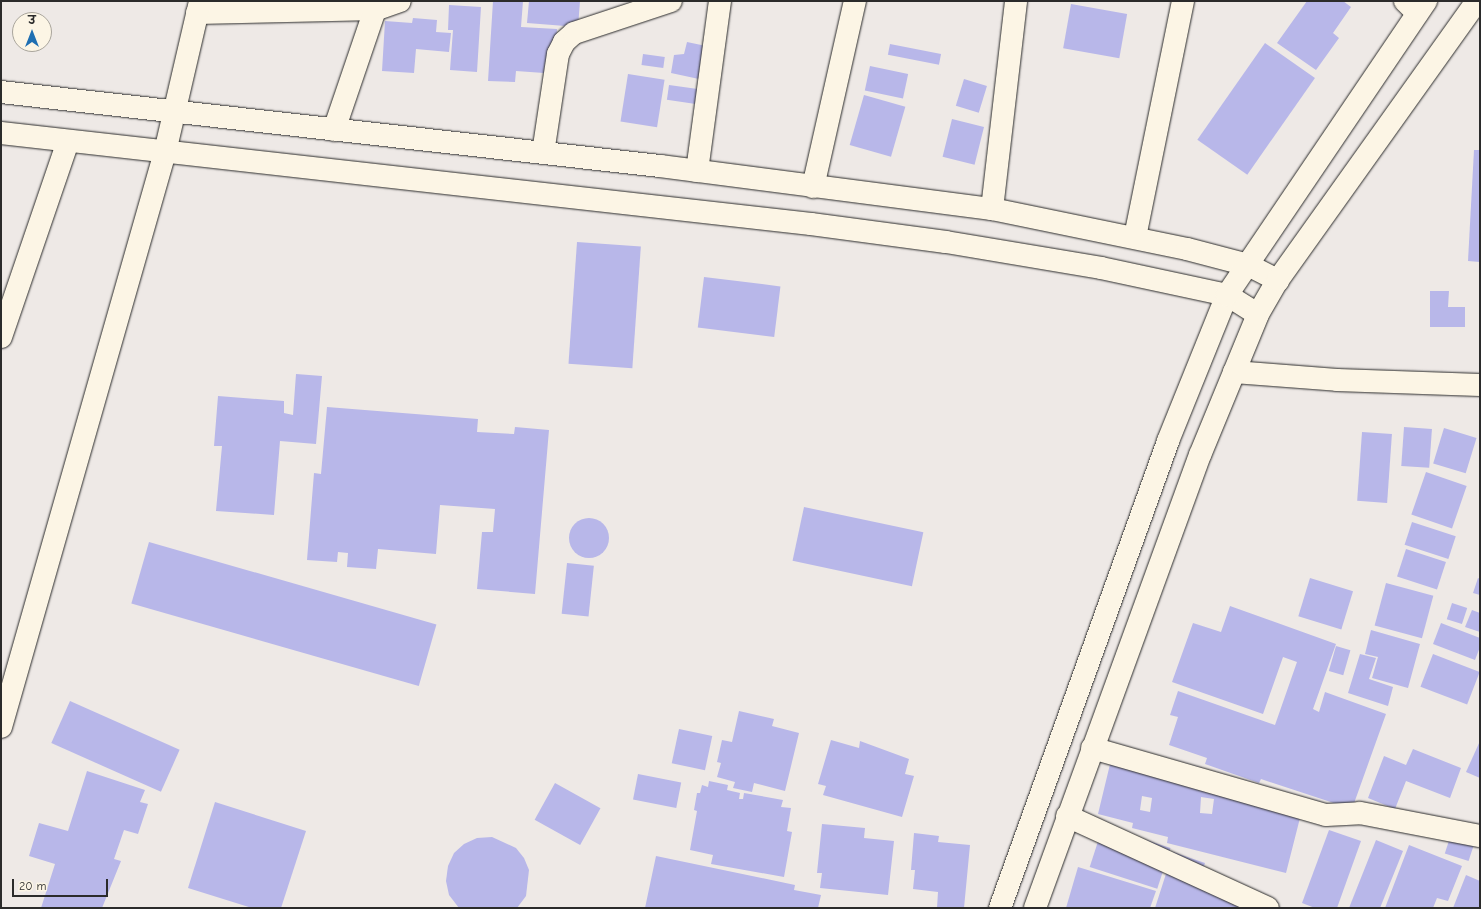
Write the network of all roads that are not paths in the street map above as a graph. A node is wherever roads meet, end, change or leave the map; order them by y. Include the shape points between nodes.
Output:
1 (400, 1) edge
2 (671, 1) edge
3 (720, 1) edge
4 (855, 1) edge
5 (1016, 1) edge
6 (1183, 1) edge
7 (1477, 1) edge
8 (377, 5) edge
9 (1416, 5) edge
10 (198, 7) edge
11 (1, 92) edge
12 (174, 113) junction
13 (334, 130) junction
14 (1, 133) edge
15 (68, 141) junction
16 (165, 152) junction
17 (543, 153) junction
18 (697, 171) junction
19 (813, 187) junction
20 (992, 209) junction
21 (1135, 237) junction
22 (1248, 265) junction
23 (1278, 280) junction
24 (1226, 296) junction
25 (1258, 314) junction
26 (3, 325) edge
27 (1234, 372) junction
28 (1480, 385) edge
29 (2, 720) edge
30 (1092, 748) junction
31 (1067, 816) junction
32 (1480, 836) edge
33 (1000, 908) edge
34 (1035, 908) edge
35 (1268, 908) edge

1 - 8 main road
2 - 17 main road via 574,33 564,42 558,54
3 - 18 main road
4 - 19 main road
5 - 20 main road
6 - 21 main road
7 - 23 main road
8 - 10 main road
8 - 13 main road
9 - 22 main road
10 - 12 main road
11 - 12 main road
12 - 13 main road
12 - 16 main road
13 - 17 main road
14 - 15 main road
15 - 16 main road
15 - 26 main road
16 - 24 main road via 811,224 938,241 1101,268
16 - 29 main road
17 - 18 main road
18 - 19 main road
19 - 20 main road
20 - 21 main road
21 - 22 main road
22 - 23 main road
22 - 24 main road
23 - 25 main road
24 - 25 main road
24 - 33 main road via 1168,441
25 - 27 main road
27 - 28 main road via 1337,380
27 - 30 main road via 1200,455
30 - 31 main road
30 - 32 main road via 1326,815 1360,812
31 - 34 main road
31 - 35 main road

